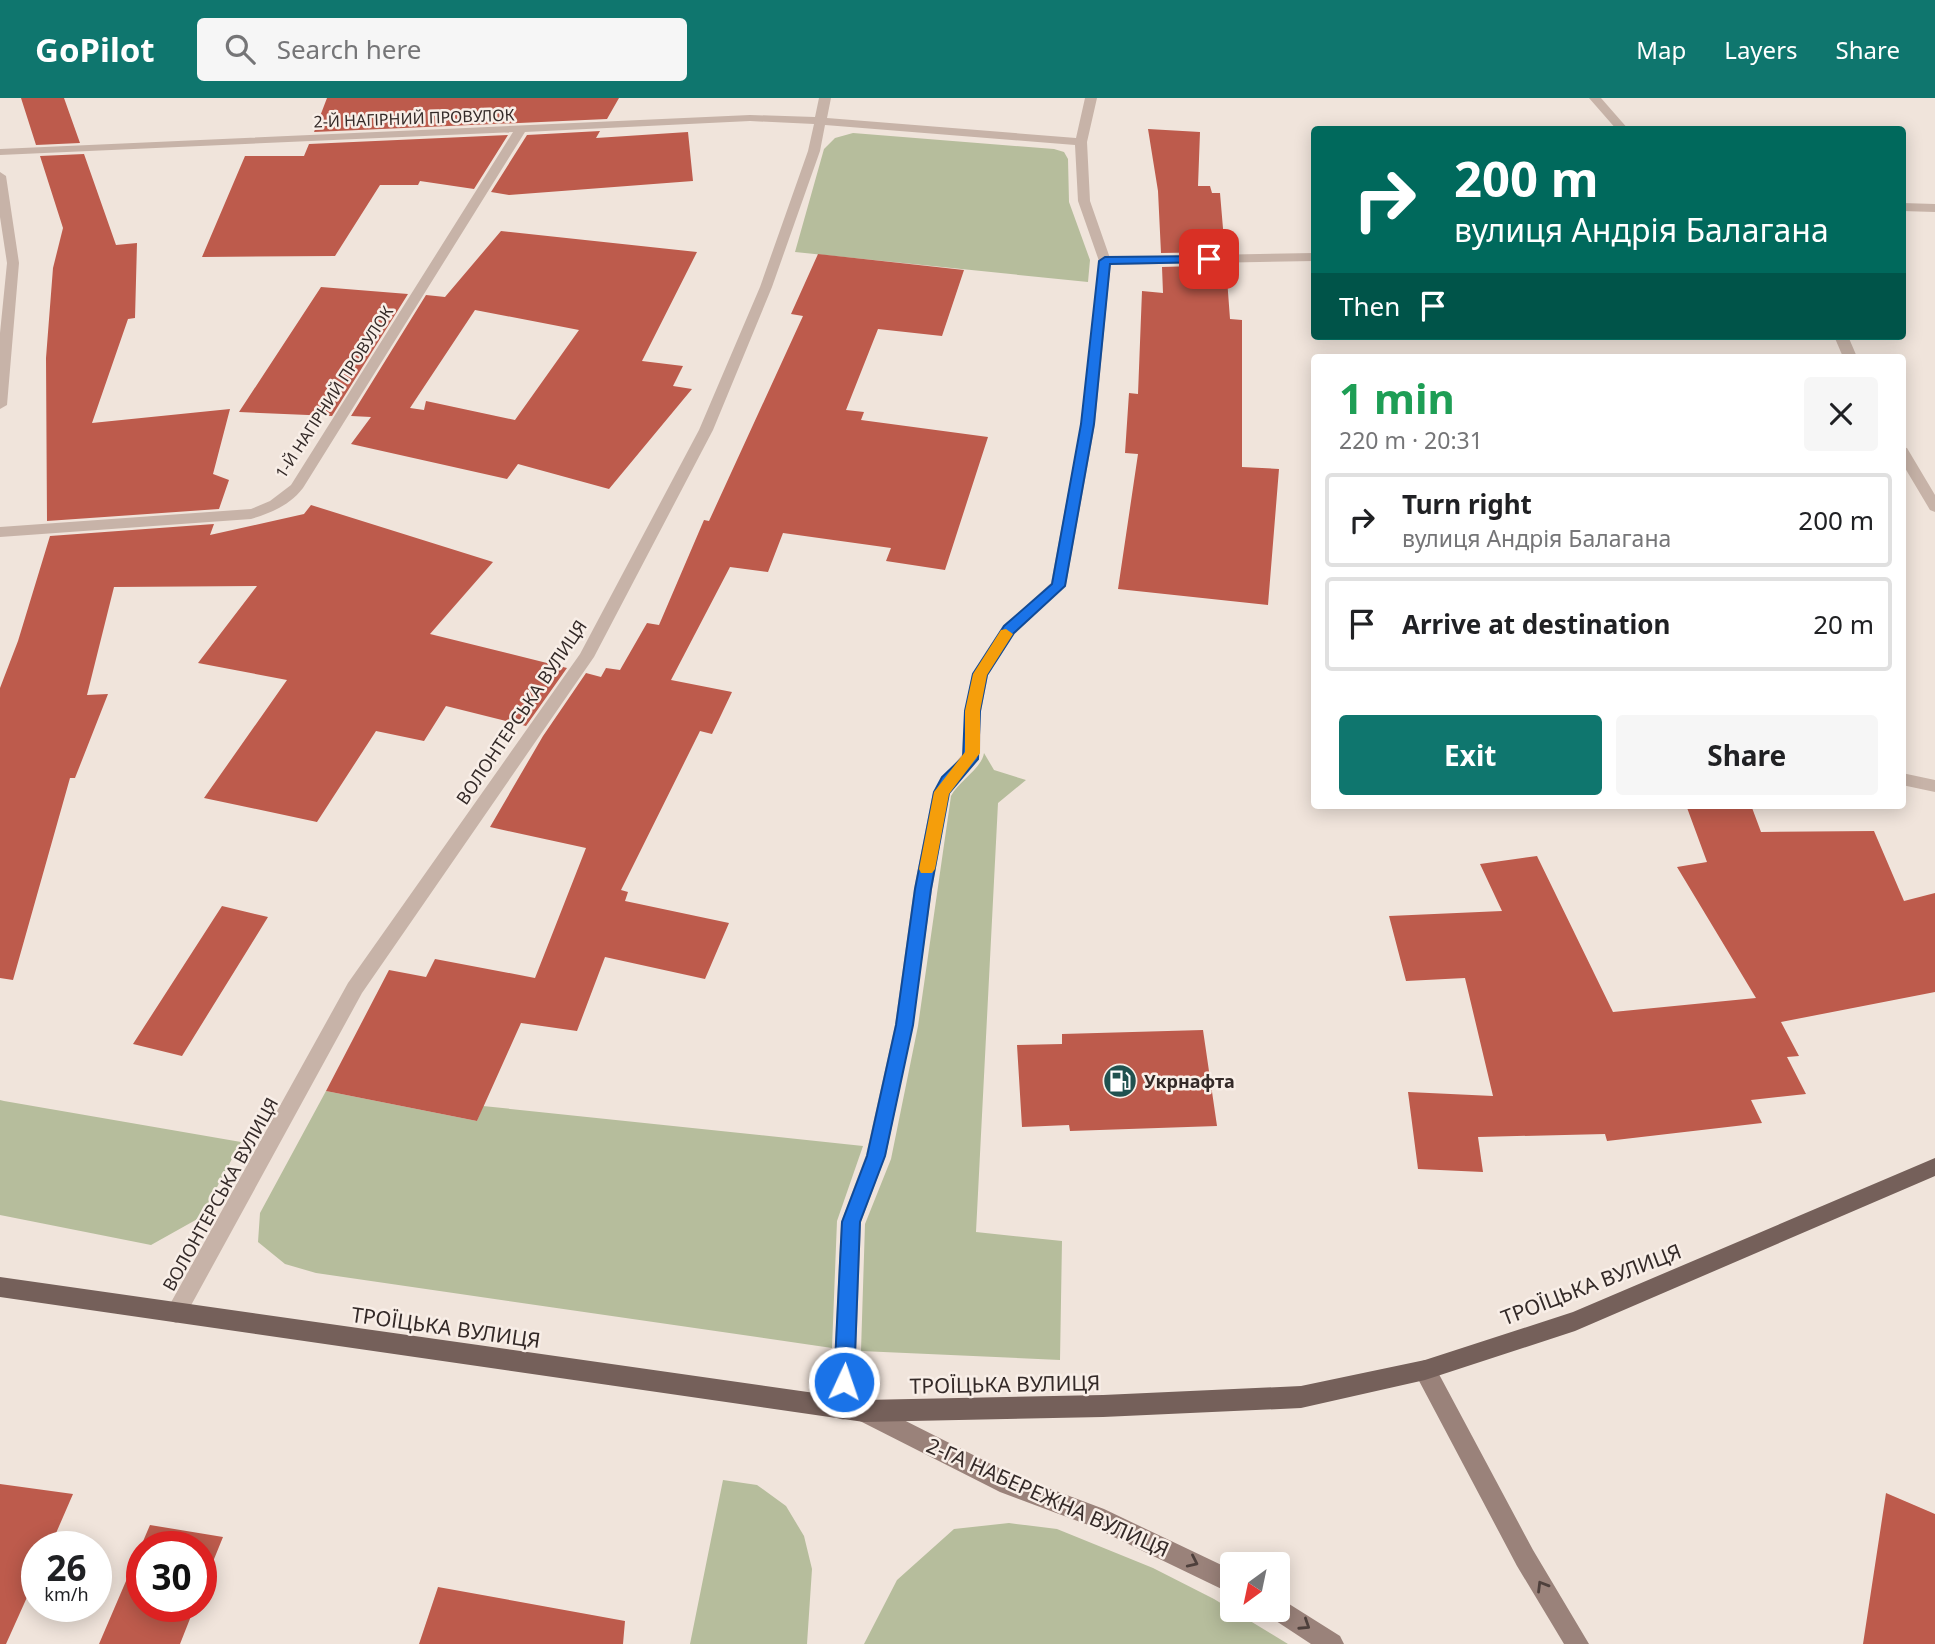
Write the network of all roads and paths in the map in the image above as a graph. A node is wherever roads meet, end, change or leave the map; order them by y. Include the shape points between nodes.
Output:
1 (824, 98) edge
2 (1091, 98) edge
3 (1595, 98) edge
4 (819, 122) junction
5 (1620, 126) edge
6 (521, 129) junction
7 (1081, 142) junction
8 (0, 152) edge
9 (0, 176) edge
10 (1906, 206) edge
11 (1935, 208) edge
12 (1311, 257) edge
13 (1105, 261) junction
14 (0, 405) edge
15 (1906, 459) edge
16 (1935, 507) edge
17 (0, 532) edge
18 (1906, 780) edge
19 (1935, 786) edge
20 (1935, 1167) edge
21 (0, 1287) edge
22 (176, 1313) junction
23 (1425, 1370) junction
24 (853, 1410) junction
25 (1220, 1576) edge
26 (1290, 1616) edge
27 (1332, 1644) edge
28 (1577, 1644) edge

1 - 4 street, ВОЛОНТЕРСЬКА ВУЛИЦЯ
2 - 7 street
3 - 5 street
4 - 6 street, 2-Й НАГІРНИЙ ПРОВУЛОК via 750,118
4 - 7 street, 2-Й НАГІРНИЙ ПРОВУЛОК
4 - 22 street, ВОЛОНТЕРСЬКА ВУЛИЦЯ via 814,151 766,287 706,430 586,657 355,988
6 - 8 street, 2-Й НАГІРНИЙ ПРОВУЛОК
6 - 17 street, 1-Й НАГІРНИЙ ПРОВУЛОК via 296,488 282,502 251,514
7 - 13 street via 1084,201
9 - 14 street via 13,263
10 - 11 street
12 - 13 street
13 - 24 street via 1087,424 1058,586 1009,630 980,674 970,759 941,792 904,1025 876,1156 851,1222
15 - 16 street
18 - 19 street
20 - 23 main road, ТРОЇЦЬКА ВУЛИЦЯ via 1575,1321
21 - 22 main road, ТРОЇЦЬКА ВУЛИЦЯ
22 - 24 main road, ТРОЇЦЬКА ВУЛИЦЯ
23 - 24 main road, ТРОЇЦЬКА ВУЛИЦЯ via 1301,1397
28 -> 23 main road via 1525,1558
24 -> 25 main road, 2-ГА НАБЕРЕЖНА ВУЛИЦЯ
26 -> 27 main road

